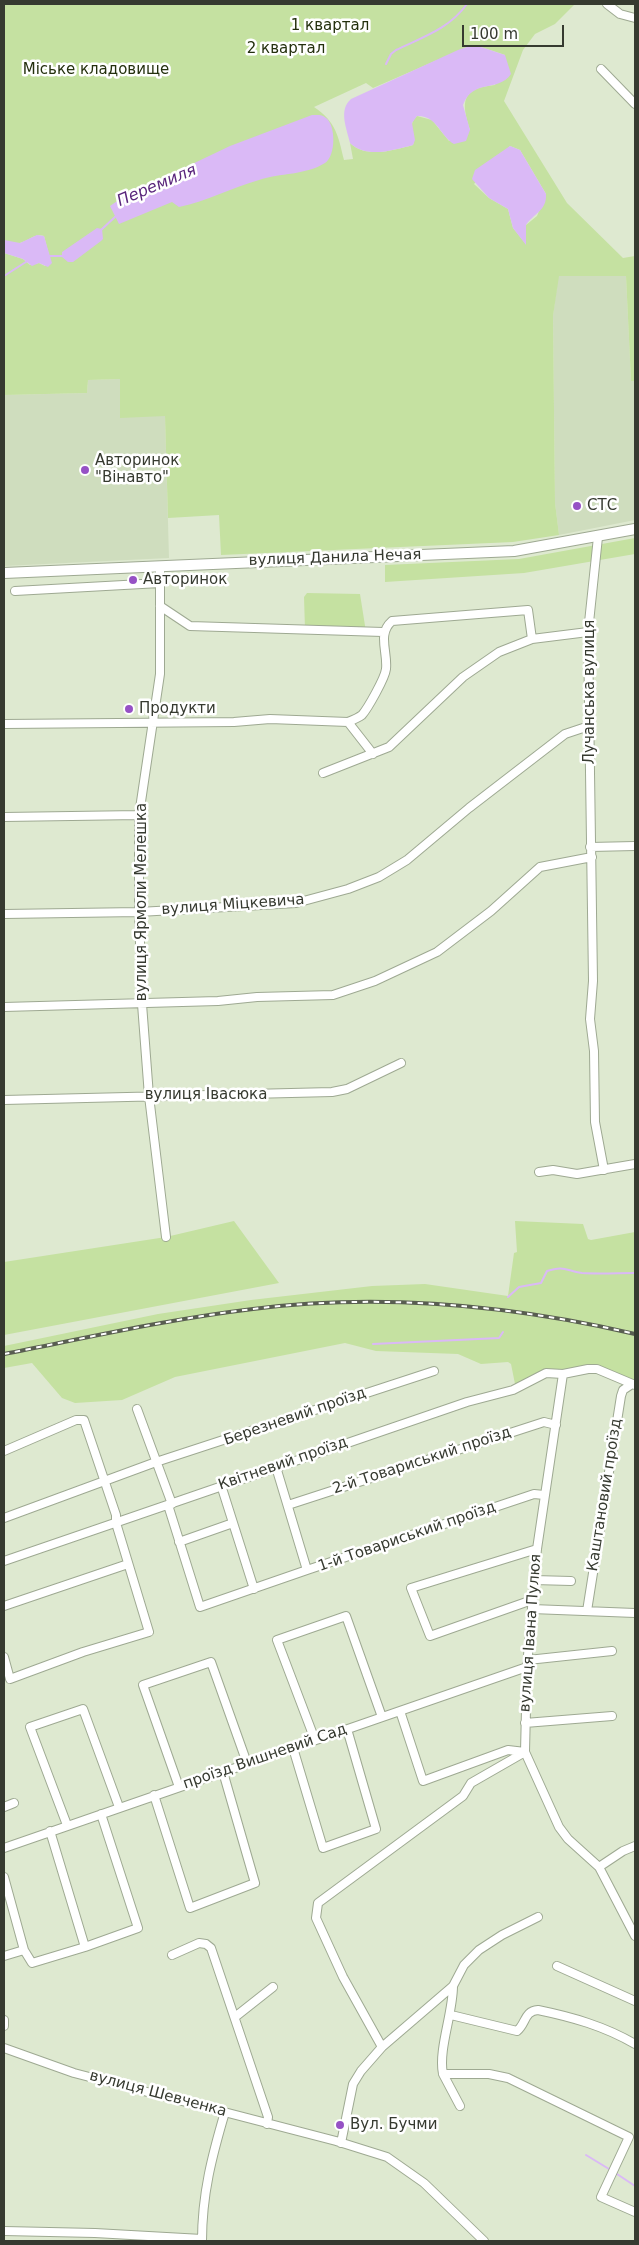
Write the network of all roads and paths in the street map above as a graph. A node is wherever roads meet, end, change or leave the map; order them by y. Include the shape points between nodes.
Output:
1 (607, 4) edge
2 (635, 18) edge
3 (601, 69) dead end
4 (635, 104) edge
5 (635, 529) edge
6 (598, 537) junction
7 (160, 566) junction
8 (4, 573) edge
9 (160, 583) junction
10 (15, 591) dead end
11 (160, 606) junction
12 (384, 632) junction
13 (588, 632) junction
14 (532, 639) junction
15 (154, 722) junction
16 (348, 722) junction
17 (4, 724) edge
18 (589, 726) junction
19 (374, 754) junction
20 (323, 773) dead end
21 (139, 814) junction
22 (4, 816) edge
23 (635, 846) edge
24 (590, 847) junction
25 (592, 857) junction
26 (139, 912) junction
27 (4, 914) edge
28 (142, 1004) junction
29 (4, 1007) edge
30 (401, 1063) dead end
31 (149, 1096) junction
32 (4, 1100) edge
33 (635, 1164) edge
34 (604, 1170) junction
35 (540, 1172) dead end
36 (166, 1237) dead end
37 (434, 1371) dead end
38 (563, 1374) junction
39 (633, 1384) edge
40 (137, 1408) dead end
41 (556, 1425) junction
42 (4, 1451) edge
43 (156, 1462) junction
44 (276, 1467) junction
45 (104, 1482) junction
46 (221, 1485) junction
47 (544, 1495) junction
48 (170, 1505) junction
49 (288, 1505) junction
50 (4, 1518) edge
51 (233, 1523) junction
52 (116, 1524) junction
53 (180, 1542) junction
54 (537, 1549) junction
55 (4, 1561) edge
56 (128, 1564) junction
57 (307, 1570) junction
58 (534, 1580) junction
59 (571, 1581) dead end
60 (254, 1589) junction
61 (532, 1600) junction
62 (4, 1606) edge
63 (532, 1609) junction
64 (587, 1611) junction
65 (635, 1613) edge
66 (612, 1651) dead end
67 (4, 1657) edge
68 (528, 1664) junction
69 (400, 1711) junction
70 (612, 1716) dead end
71 (382, 1717) junction
72 (526, 1723) junction
73 (346, 1729) junction
74 (315, 1740) junction
75 (293, 1748) junction
76 (525, 1752) junction
77 (247, 1764) junction
78 (223, 1772) junction
79 (179, 1787) junction
80 (154, 1795) junction
81 (14, 1803) dead end
82 (4, 1807) edge
83 (120, 1807) junction
84 (100, 1814) junction
85 (67, 1825) junction
86 (50, 1832) junction
87 (635, 1846) edge
88 (4, 1848) edge
89 (599, 1868) junction
90 (4, 1877) edge
91 (538, 1917) dead end
92 (635, 1936) edge
93 (85, 1947) junction
94 (24, 1950) junction
95 (172, 1955) dead end
96 (4, 1956) edge
97 (557, 1966) dead end
98 (453, 1986) junction
99 (273, 1988) dead end
100 (635, 2001) edge
101 (450, 2015) junction
102 (235, 2017) junction
103 (4, 2020) edge
104 (4, 2026) edge
105 (635, 2044) edge
106 (382, 2047) junction
107 (4, 2048) edge
108 (444, 2074) junction
109 (460, 2106) dead end
110 (225, 2112) junction
111 (267, 2124) junction
112 (341, 2142) junction
113 (635, 2212) edge
114 (4, 2231) edge
115 (202, 2240) edge
116 (484, 2241) edge

1 - 2 street via 620,14
3 - 4 street
5 - 6 main road, вулиця Данила Нечая
6 - 7 main road, вулиця Данила Нечая via 514,550
6 - 13 street, Лучанська вулиця
7 - 8 main road, вулиця Данила Нечая
7 - 9 street, вулиця Ярмоли Мелешка
9 - 10 street
9 - 11 street, вулиця Ярмоли Мелешка
11 - 12 street via 190,626
11 - 15 street, вулиця Ярмоли Мелешка via 160,674
12 - 14 street via 392,621 528,610
12 - 16 street via 385,673 364,712
13 - 14 street
13 - 18 street, Лучанська вулиця
14 - 19 street via 508,647 481,663 389,747
15 - 16 street via 270,719
15 - 17 street
15 - 21 street, вулиця Ярмоли Мелешка
16 - 19 street
18 - 24 street, Лучанська вулиця
18 - 26 street, вулиця Міцкевича via 565,734 407,860 364,884 296,903
19 - 20 street
21 - 22 street
21 - 26 street, вулиця Ярмоли Мелешка
23 - 24 street
24 - 25 street, Лучанська вулиця
25 - 28 street via 540,867 491,911 437,952 360,986 323,996
25 - 34 street, Лучанська вулиця via 593,981 590,1019 595,1122
26 - 27 street, вулиця Міцкевича
26 - 28 street, вулиця Ярмоли Мелешка
28 - 29 street
28 - 31 street, вулиця Ярмоли Мелешка
30 - 31 street, вулиця Івасюка via 347,1089 332,1092
31 - 32 street, вулиця Івасюка
31 - 36 street, вулиця Ярмоли Мелешка
33 - 34 street
34 - 35 street via 577,1174 553,1170
37 - 43 street, Березневий проїзд
38 - 39 street via 597,1369
38 - 41 street, вулиця Івана Пулюя
38 - 44 street, Квітневий проїзд via 546,1373 513,1390
39 - 64 street, Каштановий проїзд via 621,1396
40 - 43 street
41 - 47 street, вулиця Івана Пулюя
41 - 49 street, 2-й Товариський проїзд via 544,1422
42 - 45 street via 76,1420 84,1420
43 - 45 street, Березневий проїзд
43 - 48 street
44 - 46 street, Квітневий проїзд
44 - 49 street, 1-й Товариський проїзд
45 - 50 street, Березневий проїзд
45 - 52 street
46 - 48 street, Квітневий проїзд
46 - 51 street
47 - 54 street, вулиця Івана Пулюя
47 - 57 street, 1-й Товариський проїзд via 534,1494
48 - 52 street, Квітневий проїзд
48 - 53 street
49 - 57 street, 1-й Товариський проїзд
51 - 53 street
51 - 60 street
52 - 55 street, Квітневий проїзд
52 - 56 street
53 - 60 street via 200,1607
54 - 58 street, вулиця Івана Пулюя
54 - 61 street via 411,1588 430,1636
56 - 62 street
56 - 67 street via 149,1632 10,1679
57 - 60 street
58 - 59 street
58 - 61 street, вулиця Івана Пулюя
61 - 63 street, вулиця Івана Пулюя
63 - 64 street
63 - 68 street, вулиця Івана Пулюя
64 - 65 street
66 - 68 street, проїзд Вишневий Сад
68 - 69 street, проїзд Вишневий Сад
68 - 72 street, вулиця Івана Пулюя
69 - 71 street, проїзд Вишневий Сад
69 - 76 street via 423,1781 508,1750
70 - 72 street
71 - 73 street, проїзд Вишневий Сад
71 - 74 street via 346,1616 277,1640
72 - 76 street, вулиця Івана Пулюя
73 - 74 street, проїзд Вишневий Сад
73 - 75 street via 376,1830 323,1848
74 - 75 street, проїзд Вишневий Сад
75 - 77 street, проїзд Вишневий Сад
76 - 89 street, вулиця Івана Пулюя via 559,1827
76 - 106 street via 470,1783 463,1796 318,1903 316,1918 343,1977
77 - 78 street, проїзд Вишневий Сад
77 - 79 street via 211,1662 143,1685
78 - 79 street, проїзд Вишневий Сад
78 - 80 street via 255,1883 190,1908
79 - 80 street, проїзд Вишневий Сад
80 - 83 street, проїзд Вишневий Сад
81 - 82 street
83 - 84 street, проїзд Вишневий Сад
83 - 85 street via 83,1709 30,1727
84 - 85 street, проїзд Вишневий Сад
84 - 93 street via 138,1928
85 - 86 street, проїзд Вишневий Сад
86 - 88 street, проїзд Вишневий Сад
86 - 93 street
87 - 89 street
89 - 92 street, вулиця Івана Пулюя
90 - 94 street
91 - 98 street via 479,1950 464,1965
93 - 94 street via 32,1963
94 - 96 street
95 - 102 street via 199,1944 211,1948
97 - 100 street
98 - 101 street
98 - 106 street
99 - 102 street
101 - 105 street via 517,2031 526,2015 538,2010 584,2021
101 - 108 street via 442,2064
102 - 111 street via 268,2117
103 - 104 street
106 - 112 street via 353,2084
107 - 110 street, вулиця Шевченка via 74,2073
108 - 109 street
108 - 113 street via 489,2074 508,2078 629,2137 601,2197
110 - 111 street, вулиця Шевченка
110 - 115 street via 208,2171
111 - 112 street, вулиця Шевченка
112 - 116 street, вулиця Шевченка via 387,2157 424,2182
114 - 115 street via 95,2232

